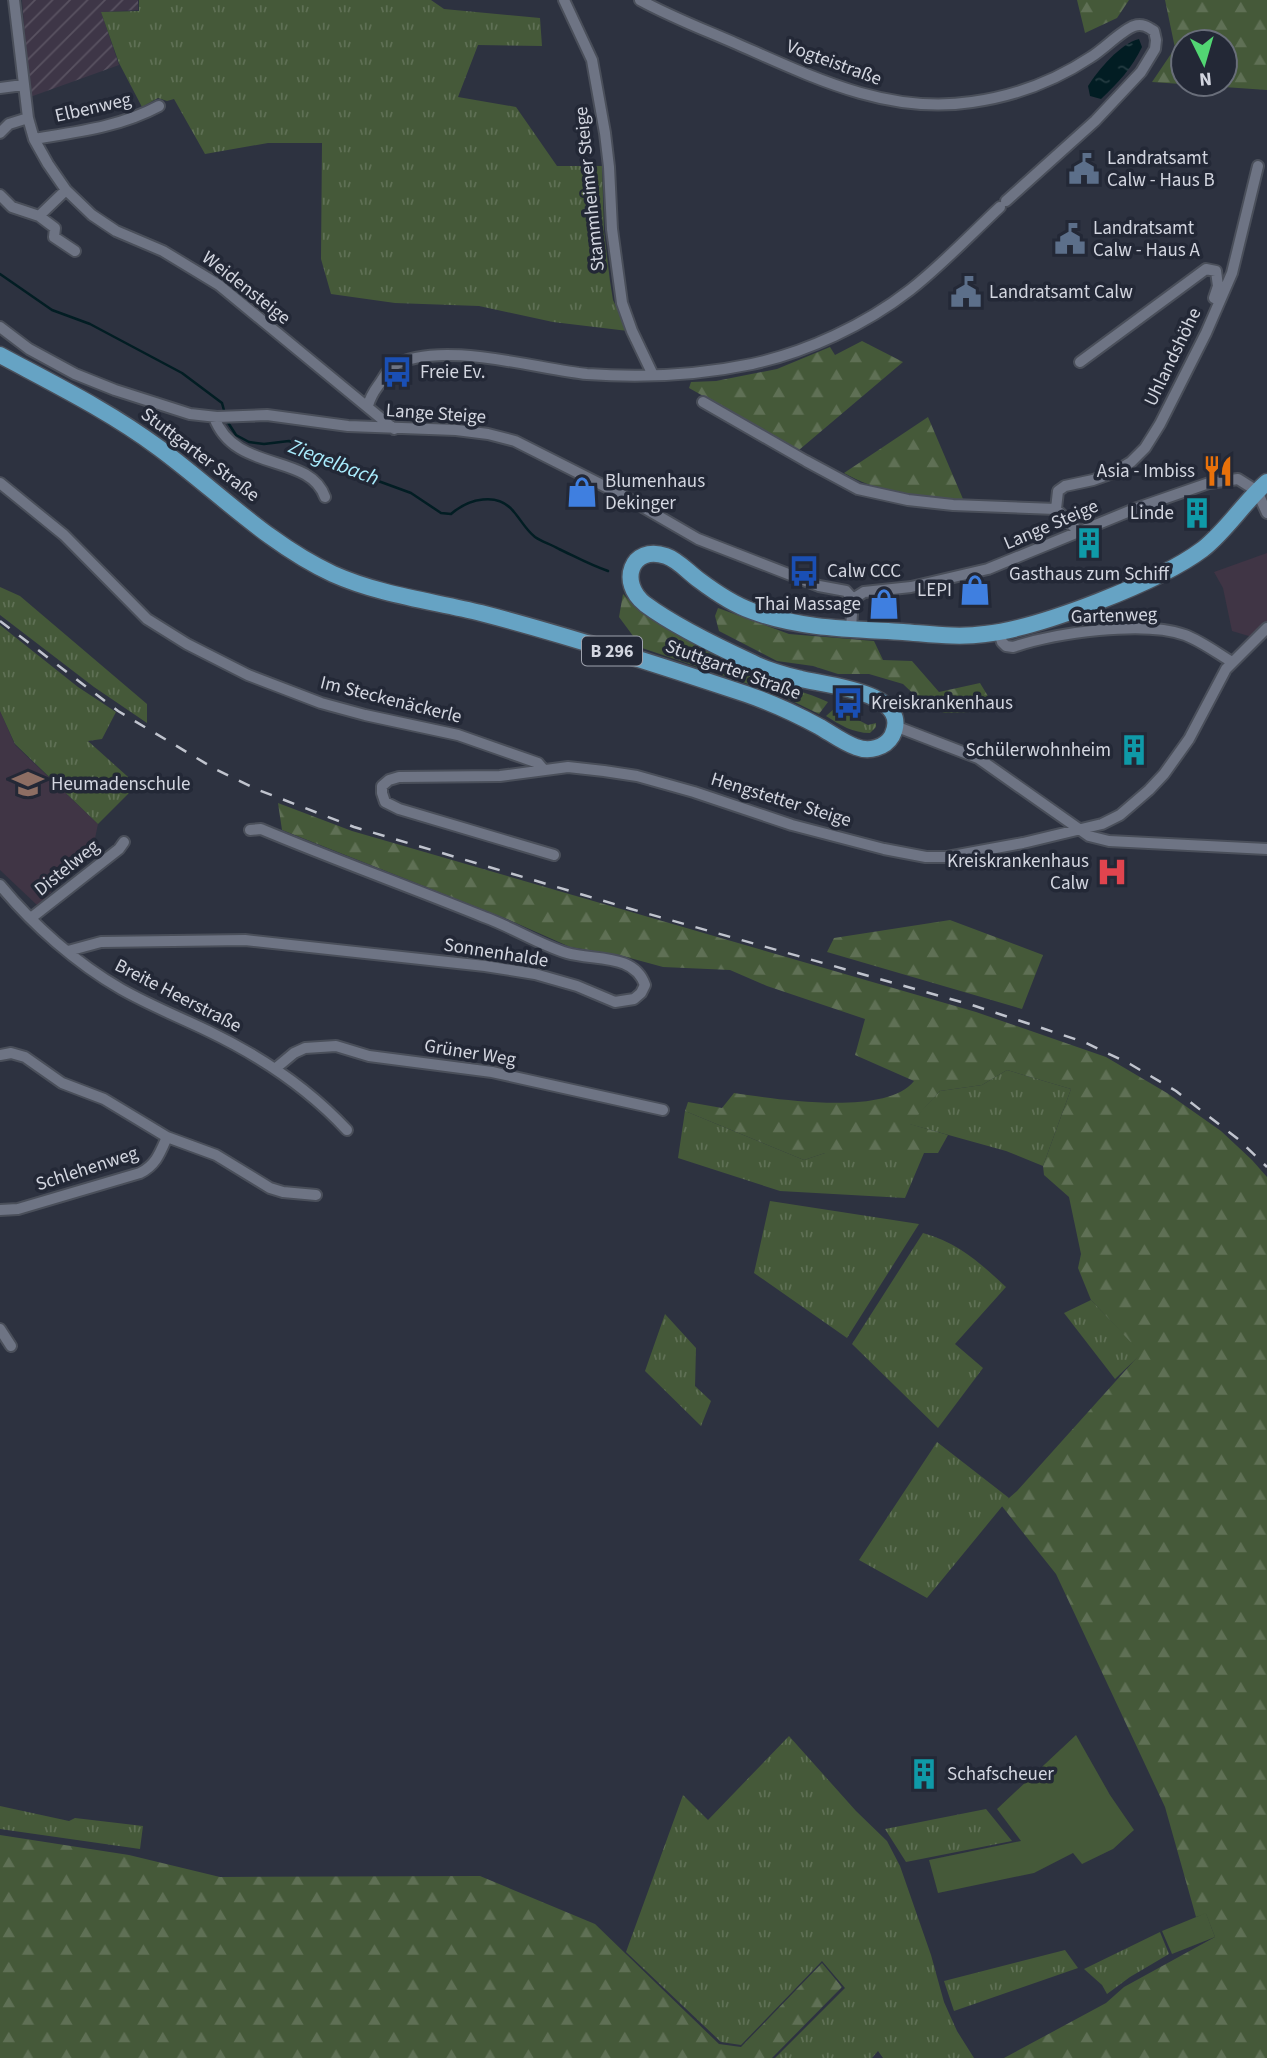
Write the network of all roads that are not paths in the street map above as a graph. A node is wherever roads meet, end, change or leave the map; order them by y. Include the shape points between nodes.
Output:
1 (14, 0) edge
2 (564, 0) edge
3 (640, 0) edge
4 (23, 85) junction
5 (0, 88) edge
6 (159, 106) dead end
7 (28, 118) junction
8 (0, 133) edge
9 (34, 139) junction
10 (1258, 166) dead end
11 (66, 190) junction
12 (0, 194) edge
13 (39, 216) junction
14 (75, 251) dead end
15 (0, 327) edge
16 (1206, 333) junction
17 (0, 355) edge
18 (1080, 362) dead end
19 (653, 375) junction
20 (704, 402) dead end
21 (368, 406) junction
22 (216, 417) junction
23 (394, 429) junction
24 (0, 484) edge
25 (1262, 487) edge
26 (325, 497) dead end
27 (1056, 509) junction
28 (1267, 513) edge
29 (1078, 531) junction
30 (853, 599) junction
31 (851, 628) junction
32 (1267, 628) edge
33 (999, 632) junction
34 (1232, 662) junction
35 (895, 726) junction
36 (543, 769) junction
37 (1078, 828) junction
38 (250, 830) dead end
39 (124, 842) dead end
40 (1267, 849) edge
41 (554, 855) dead end
42 (0, 885) edge
43 (31, 918) junction
44 (68, 951) junction
45 (0, 1055) edge
46 (276, 1068) junction
47 (663, 1110) dead end
48 (347, 1130) dead end
49 (167, 1137) junction
50 (316, 1195) dead end
51 (0, 1210) edge
52 (0, 1329) edge
53 (11, 1346) dead end

1 - 4 street, Weidensteige
2 - 19 street, Stammheimer Steige via 593,65 610,167 622,303
3 - 19 street, Vogteistraße via 819,79 906,104 997,98 1055,78 1132,26 1146,26 1154,31 1156,40 1141,72 1095,121 909,291 878,312 819,342 752,364
4 - 5 street
4 - 7 street, Weidensteige
6 - 9 street, Elbenweg via 116,123
7 - 8 street via 9,124
7 - 9 street, Weidensteige
9 - 11 street, Weidensteige
10 - 16 street, Uhlandshöhe via 1232,273
11 - 13 street
11 - 21 street, Weidensteige via 116,231 163,251 219,285
12 - 13 street via 12,207
13 - 14 street via 55,228 54,237
15 - 22 street, Lange Steige via 29,349 96,383 190,414
16 - 18 street via 1203,326 1219,279 1216,271 1206,269
16 - 27 street, Uhlandshöhe via 1145,448 1114,473 1065,485 1058,491
17 - 35 main road, Stuttgarter Straße / B 296 via 136,431 279,542 332,574 540,630 728,688 785,709 858,748 886,743
19 - 21 street, Vogteistraße via 586,374 505,360 431,356 391,367
20 - 27 street via 858,489 953,505
21 - 23 street, Weidensteige
22 - 23 street, Lange Steige via 267,415
22 - 26 street, Stuttgarter Straße via 219,430 241,451 318,482
23 - 30 street, Lange Steige via 456,430 514,441 698,539 819,586 846,591
24 - 36 street, Im Steckenäckerle via 64,535 148,620 199,650 321,703 458,735 538,763
25 - 28 street
25 - 29 street, Lange Steige via 1238,479 1209,482
25 - 33 main road, Stuttgarter Straße via 1209,544 1188,558 1093,602
27 - 29 street
29 - 30 street, Lange Steige via 988,569 890,591 864,592
30 - 31 street
31 - 33 main road, Stuttgarter Straße via 960,635
31 - 35 main road, Stuttgarter Straße via 808,625 751,611 721,596 666,556 653,553 638,559 629,575 636,595 671,620 766,669 877,698 888,706
32 - 34 street, Hengstetter Steige
33 - 34 street, Gartenweg via 1006,646 1013,646 1063,635 1164,631 1185,635
34 - 37 street, Hengstetter Steige via 1189,739 1149,790 1120,815
35 - 37 street via 978,758
36 - 37 street, Hengstetter Steige via 568,767 637,776 792,825 926,858 989,850
36 - 41 street, Hengstetter Steige via 500,776 399,777 388,780 382,793 386,802 399,809
37 - 40 street via 1088,836 1109,841
38 - 44 street, Sonnenhalde via 261,829 567,953 634,967 645,985 634,999 614,1002 535,974 245,940 101,942
39 - 43 street, Distelweg
42 - 43 street, Breite Heerstraße
43 - 44 street, Breite Heerstraße
44 - 46 street, Breite Heerstraße via 121,988
45 - 49 street, Schlehenweg via 24,1057 62,1083 104,1099
46 - 47 street, Grüner Weg via 305,1048 336,1046 369,1056 492,1072
46 - 48 street, Breite Heerstraße
49 - 50 street, Schlehenweg via 216,1155 270,1188
49 - 51 street, Schlehenweg via 158,1159 140,1173 18,1209
52 - 53 street

